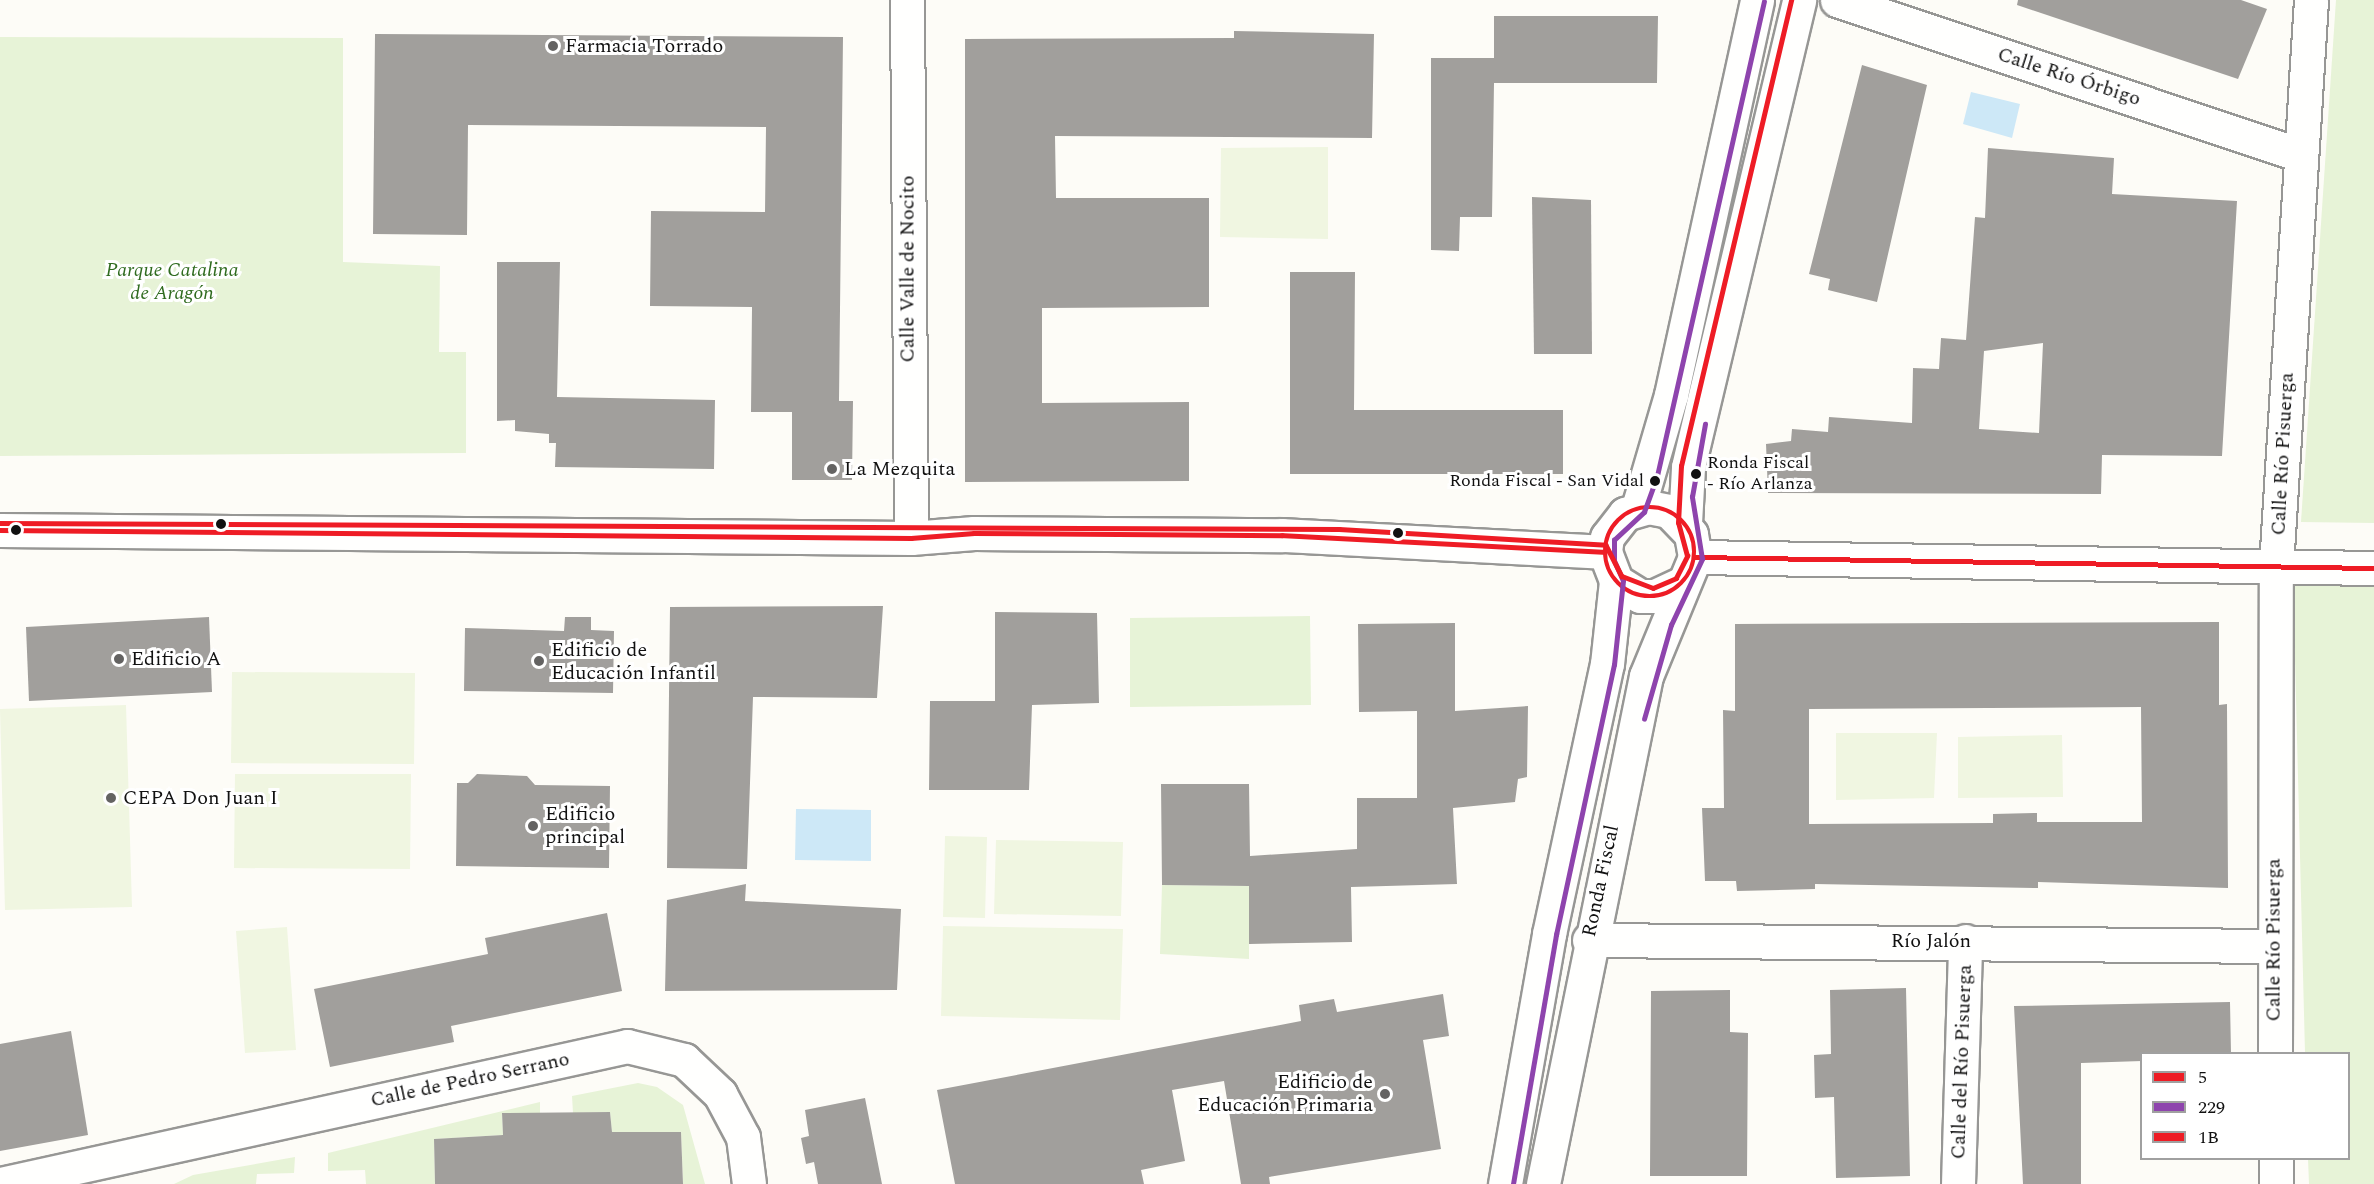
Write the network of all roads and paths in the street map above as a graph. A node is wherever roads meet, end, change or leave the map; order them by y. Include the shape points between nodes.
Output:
1 (907, 0) edge
2 (1757, 0) edge
3 (1799, 0) edge
4 (1837, 0) edge
5 (2311, 0) edge
6 (2300, 155) junction
7 (1638, 508) junction
8 (1685, 523) junction
9 (0, 530) edge
10 (911, 538) junction
11 (1610, 567) junction
12 (2276, 567) junction
13 (2374, 568) edge
14 (1688, 570) junction
15 (1589, 940) junction
16 (1965, 941) junction
17 (2274, 946) junction
18 (2275, 1052) edge
19 (2276, 1160) edge
20 (112, 1171) edge
21 (0, 1184) edge
22 (749, 1184) edge
23 (1505, 1184) edge
24 (1543, 1184) edge
25 (1958, 1184) edge
26 (2276, 1184) edge

1 - 10 street, Calle Valle de Nocito
2 - 7 street via 1671,395
3 - 8 street via 1688,467
4 - 6 street, Calle Río Órbigo
5 - 6 street, Calle Río Pisuerga
6 - 12 street, Calle Río Pisuerga
7 - 8 street via 1659,507
7 - 11 street, Ronda Fiscal via 1614,524
8 - 14 street
9 - 10 street
10 - 11 street via 974,533 1340,536
11 - 14 street via 1640,596 1655,596
11 - 23 street, Ronda Fiscal via 1607,664 1549,934
12 - 13 street
12 - 14 street
12 - 17 street, Calle Río Pisuerga
14 - 15 street, Ronda Fiscal via 1646,676
15 - 16 street, Río Jalón
15 - 24 street, Ronda Fiscal
16 - 17 street, Río Jalón
16 - 25 street, Calle del Río Pisuerga
17 - 18 street, Calle Río Pisuerga
19 - 26 street
20 - 21 street, Calle de Pedro Serrano
20 - 22 street, Calle de Pedro Serrano via 627,1046 684,1060 720,1094 743,1137

